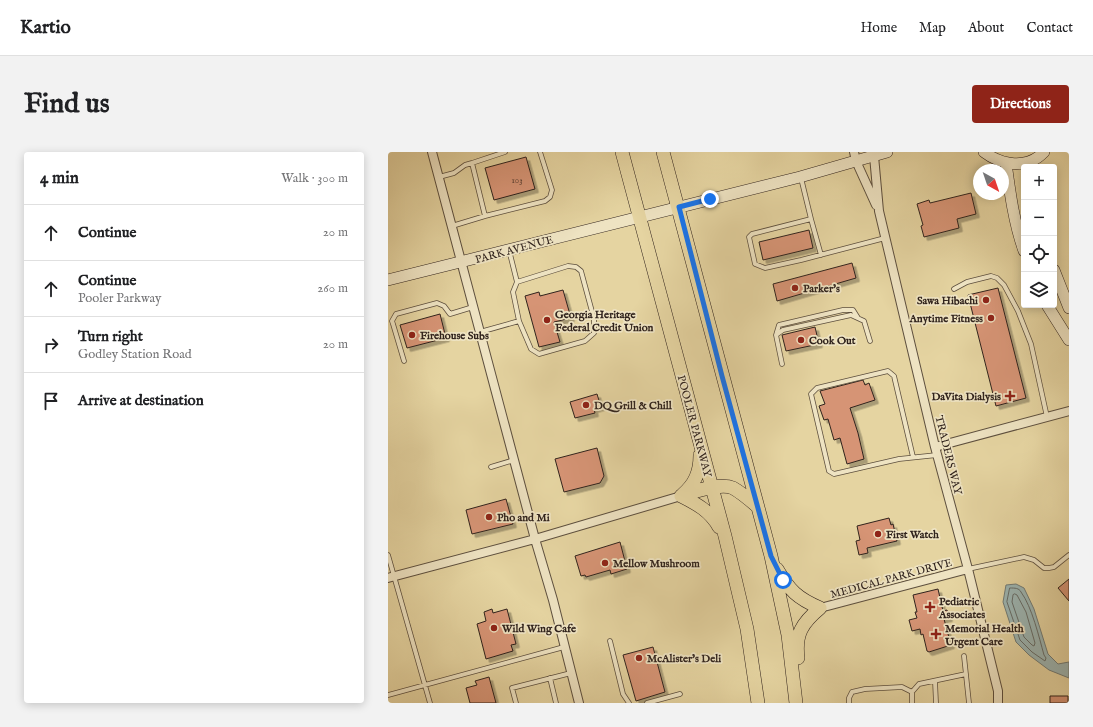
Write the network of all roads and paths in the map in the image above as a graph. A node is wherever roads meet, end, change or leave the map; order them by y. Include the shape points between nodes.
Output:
1 (432, 152) edge
2 (505, 152) edge
3 (540, 152) edge
4 (622, 152) edge
5 (664, 152) edge
6 (887, 152) edge
7 (984, 152) edge
8 (1044, 152) edge
9 (873, 154) edge
10 (855, 157) edge
11 (472, 163) junction
12 (1006, 164) edge
13 (1009, 164) edge
14 (1021, 164) edge
15 (1031, 164) edge
16 (438, 177) junction
17 (800, 177) junction
18 (1009, 186) edge
19 (679, 207) junction
20 (879, 211) junction
21 (485, 216) junction
22 (639, 216) junction
23 (811, 219) junction
24 (451, 226) junction
25 (885, 238) junction
26 (1021, 243) edge
27 (509, 250) junction
28 (821, 255) junction
29 (461, 262) junction
30 (1055, 272) edge
31 (388, 280) edge
32 (517, 282) junction
33 (954, 289) dead end
34 (473, 307) junction
35 (1049, 308) edge
36 (1069, 308) edge
37 (520, 321) junction
38 (480, 332) junction
39 (1069, 340) edge
40 (870, 342) dead end
41 (404, 360) dead end
42 (782, 364) dead end
43 (1069, 411) edge
44 (1047, 417) junction
45 (701, 447) junction
46 (936, 451) junction
47 (913, 457) junction
48 (514, 460) junction
49 (492, 467) dead end
50 (711, 487) junction
51 (681, 496) junction
52 (758, 507) junction
53 (725, 536) junction
54 (535, 539) junction
55 (1069, 555) edge
56 (771, 556) junction
57 (388, 557) edge
58 (968, 569) junction
59 (391, 577) edge
60 (820, 608) junction
61 (610, 641) dead end
62 (564, 647) junction
63 (964, 656) dead end
64 (571, 672) junction
65 (966, 674) junction
66 (550, 678) junction
67 (935, 681) junction
68 (425, 685) junction
69 (912, 692) junction
70 (680, 694) dead end
71 (388, 695) edge
72 (430, 703) edge
73 (516, 703) edge
74 (556, 703) edge
75 (580, 703) edge
76 (629, 703) edge
77 (647, 703) edge
78 (758, 703) edge
79 (796, 703) edge
80 (800, 703) edge
81 (850, 703) edge
82 (912, 703) edge
83 (936, 703) edge
84 (969, 703) edge
85 (998, 703) edge

1 - 16 street
2 - 11 lane
3 - 21 lane via 552,190 550,197 545,201
4 - 22 main road, POOLER PARKWAY
5 - 19 main road
6 - 9 street, PARK AVENUE
7 - 12 street
8 - 15 street
9 - 10 street, PARK AVENUE
9 - 20 street, TRADERS WAY
10 - 17 street, PARK AVENUE
10 - 20 street, TRADERS WAY
11 - 16 lane via 465,164 454,173
11 - 21 lane
13 - 14 street
16 - 24 street
17 - 19 street, PARK AVENUE
17 - 23 lane
18 - 26 street
19 - 22 street, PARK AVENUE
19 - 52 main road
20 - 25 street, TRADERS WAY
21 - 24 lane
22 - 27 street, PARK AVENUE
22 - 45 main road, POOLER PARKWAY
23 - 28 lane
23 - 28 lane via 749,236 754,264 765,268
24 - 29 street
25 - 28 lane
25 - 46 street, TRADERS WAY
27 - 29 street, PARK AVENUE
27 - 32 lane
29 - 31 street, PARK AVENUE
29 - 34 street
30 - 36 street
32 - 37 lane via 513,292
32 - 37 lane via 568,266 576,267 580,271 594,319 594,333 585,341 539,354 531,349
33 - 44 lane via 967,282 991,276 1001,280 1029,337
34 - 38 street
34 - 41 lane via 450,314 444,306 437,303 396,314 392,321
35 - 39 street
37 - 38 lane
38 - 48 street
40 - 42 lane via 864,321 851,315 783,330 776,335
43 - 44 street
44 - 46 street
45 - 50 main road, POOLER PARKWAY
45 - 51 main road via 696,478
46 - 47 lane
46 - 58 street, TRADERS WAY
47 - 47 lane via 834,474 829,471 811,394 817,388 888,371 894,376
48 - 49 lane
48 - 54 street
50 - 51 main road
50 - 52 main road via 731,487
50 - 53 main road, POOLER PARKWAY
51 - 53 main road via 707,511
51 - 54 street
52 - 56 main road
53 - 78 main road, POOLER PARKWAY via 747,629
54 - 59 street
54 - 62 street
55 - 58 lane via 1049,568 1044,568 1034,560 1024,557
56 - 60 main road via 783,580 796,595
56 - 79 main road via 788,635
57 - 59 lane
58 - 60 street, MEDICAL PARK DRIVE
58 - 85 street, TRADERS WAY via 998,691
59 - 68 lane
60 - 80 main road via 799,632 797,647 802,692
61 - 76 lane via 623,694
62 - 64 street
62 - 68 lane
63 - 65 lane
64 - 66 lane
64 - 75 street
65 - 67 lane
65 - 84 lane
66 - 73 lane via 512,688
66 - 74 lane
67 - 69 lane via 919,684
67 - 83 lane
68 - 71 lane
68 - 72 lane
69 - 81 lane via 902,687 865,689 852,692
69 - 82 lane
70 - 77 lane

